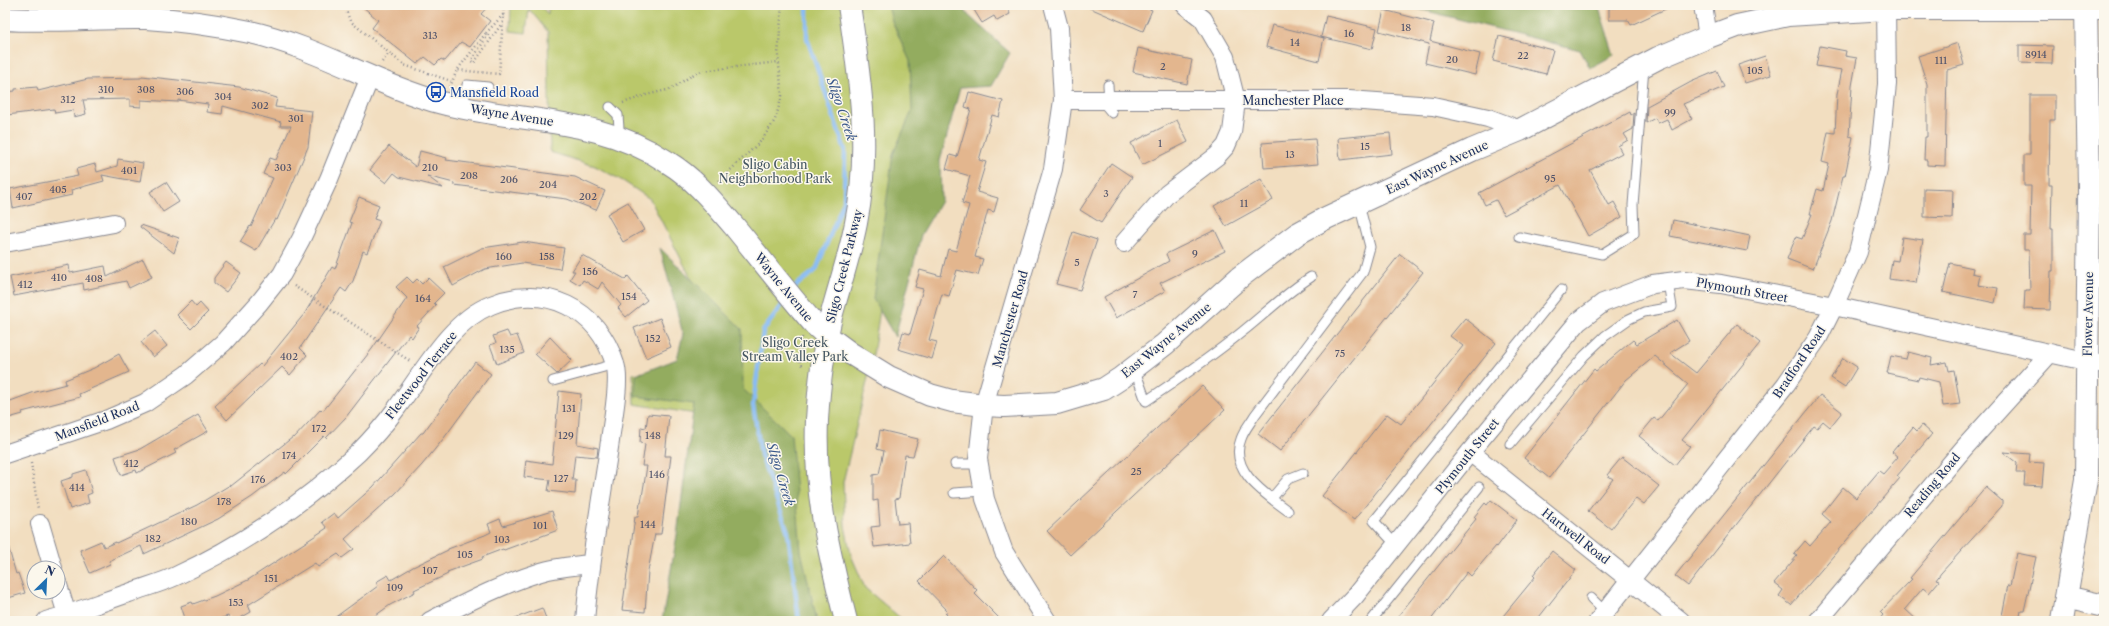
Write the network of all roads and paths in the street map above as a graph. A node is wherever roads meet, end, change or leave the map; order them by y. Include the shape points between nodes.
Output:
1 (344, 5) edge
2 (504, 5) edge
3 (782, 5) edge
4 (848, 5) edge
5 (1053, 5) edge
6 (1185, 5) edge
7 (1703, 5) edge
8 (1886, 7) edge
9 (2092, 8) edge
10 (504, 14) junction
11 (5, 19) edge
12 (504, 21) junction
13 (486, 33) junction
14 (1708, 37) junction
15 (778, 62) junction
16 (1644, 65) junction
17 (457, 70) dead end
18 (499, 74) dead end
19 (370, 77) junction
20 (451, 81) dead end
21 (488, 88) dead end
22 (1063, 100) junction
23 (1236, 101) junction
24 (463, 107) junction
25 (611, 108) joint
26 (1520, 130) junction
27 (616, 136) junction
28 (716, 184) dead end
29 (1359, 204) junction
30 (114, 223) dead end
31 (1518, 237) dead end
32 (5, 243) edge
33 (1124, 243) dead end
34 (1311, 277) dead end
35 (1668, 282) junction
36 (293, 285) dead end
37 (1561, 290) dead end
38 (1834, 306) junction
39 (827, 336) junction
40 (2050, 353) junction
41 (2096, 363) edge
42 (615, 364) junction
43 (1134, 367) junction
44 (424, 370) junction
45 (553, 381) dead end
46 (984, 405) junction
47 (1510, 444) dead end
48 (28, 446) junction
49 (1470, 452) junction
50 (5, 454) edge
51 (955, 464) dead end
52 (979, 464) junction
53 (1303, 473) dead end
54 (1479, 487) dead end
55 (984, 491) junction
56 (954, 493) dead end
57 (1272, 498) junction
58 (1288, 511) dead end
59 (40, 524) joint
60 (1396, 545) junction
61 (51, 560) edge
62 (590, 564) junction
63 (1631, 580) junction
64 (2066, 597) junction
65 (1591, 598) dead end
66 (63, 600) edge
67 (2104, 606) edge
68 (1601, 617) edge
69 (69, 618) edge
70 (46, 621) edge
71 (430, 621) edge
72 (585, 621) edge
73 (846, 621) edge
74 (1046, 621) edge
75 (1331, 621) edge
76 (1371, 621) edge
77 (1681, 621) edge
78 (1818, 621) edge
79 (2062, 621) edge

1 - 20 path via 350,21 404,65
2 - 10 path
3 - 15 path
4 - 39 street, Sligo Creek Parkway via 862,92 862,182 856,224
5 - 22 street, Manchester Road via 1059,28
6 - 23 street via 1203,19 1225,56
7 - 14 street
8 - 9 street, East Wayne Avenue
8 - 14 street, East Wayne Avenue via 1788,15 1737,26
8 - 38 street, Bradford Road via 1887,84 1878,170 1858,252
9 - 41 street, Flower Avenue via 2089,189
10 - 12 path
10 - 13 path
11 - 19 street, Wayne Avenue via 146,18 210,24 272,38
12 - 13 path via 474,63 471,61 488,35
12 - 18 path
13 - 17 path
14 - 16 street, East Wayne Avenue
15 - 25 path via 702,71 671,89
15 - 28 path via 782,96 775,120 762,141
16 - 26 street, East Wayne Avenue
16 - 31 lane via 1633,205 1634,234 1602,254
19 - 24 street, Wayne Avenue
19 - 48 street, Mansfield Road via 329,179 282,274 224,343 186,375 145,403 106,420
21 - 24 lane via 467,85
22 - 23 street, Manchester Place
22 - 46 street, Manchester Road via 1053,169
23 - 26 street, Manchester Place via 1349,100 1433,106 1488,118
23 - 33 street via 1232,132 1226,146 1205,167 1167,194
24 - 27 street, Wayne Avenue via 572,124
25 - 27 lane via 618,115
26 - 29 street, East Wayne Avenue
27 - 39 street, Wayne Avenue via 652,152 683,172 714,203 803,311
29 - 43 street, East Wayne Avenue via 1324,219 1275,249 1165,344
29 - 57 lane via 1370,247 1363,272 1255,415 1240,439 1239,459 1248,477
30 - 32 street
34 - 43 lane via 1292,289 1244,331 1192,371 1146,401
35 - 38 street, Plymouth Street via 1704,282
35 - 47 lane via 1672,307 1639,315 1605,336 1584,356
35 - 49 street, Plymouth Street via 1653,284 1603,303 1578,322
36 - 44 path
37 - 60 lane via 1374,521
38 - 40 street, Plymouth Street
38 - 63 street, Bradford Road via 1818,338 1786,384
39 - 46 street, East Wayne Avenue via 850,353 913,388 952,401
39 - 73 street, Sligo Creek Parkway via 817,422 819,497 826,543
40 - 41 street, Plymouth Street
40 - 78 street, Reading Road via 1964,448
41 - 64 street, Flower Avenue via 2086,480
42 - 44 street, Fleetwood Terrace via 600,332 578,310 552,299 522,296 491,305 471,315 445,341
42 - 45 lane
42 - 62 street, Fleetwood Terrace via 617,373 613,416 596,539
43 - 46 street, East Wayne Avenue via 1104,389 1057,404
44 - 69 street, Fleetwood Terrace via 394,412 358,452 301,501 251,536 175,577
46 - 52 street, Manchester Road
48 - 50 street, Mansfield Road
48 - 59 path
49 - 60 street, Plymouth Street
49 - 63 street, Hartwell Road
51 - 52 lane
52 - 55 street, Manchester Road
53 - 57 lane via 1288,479
54 - 76 lane
55 - 56 lane
55 - 74 street, Manchester Road via 1004,552
57 - 58 lane
59 - 61 street
60 - 75 street, Plymouth Street
62 - 71 street via 542,572 525,578 475,598
62 - 72 street, Fleetwood Terrace
63 - 68 street, Bradford Road
63 - 77 street, Hartwell Road
64 - 67 street
64 - 79 street, Flower Avenue
65 - 68 lane
66 - 69 street
69 - 70 street, Fleetwood Terrace

